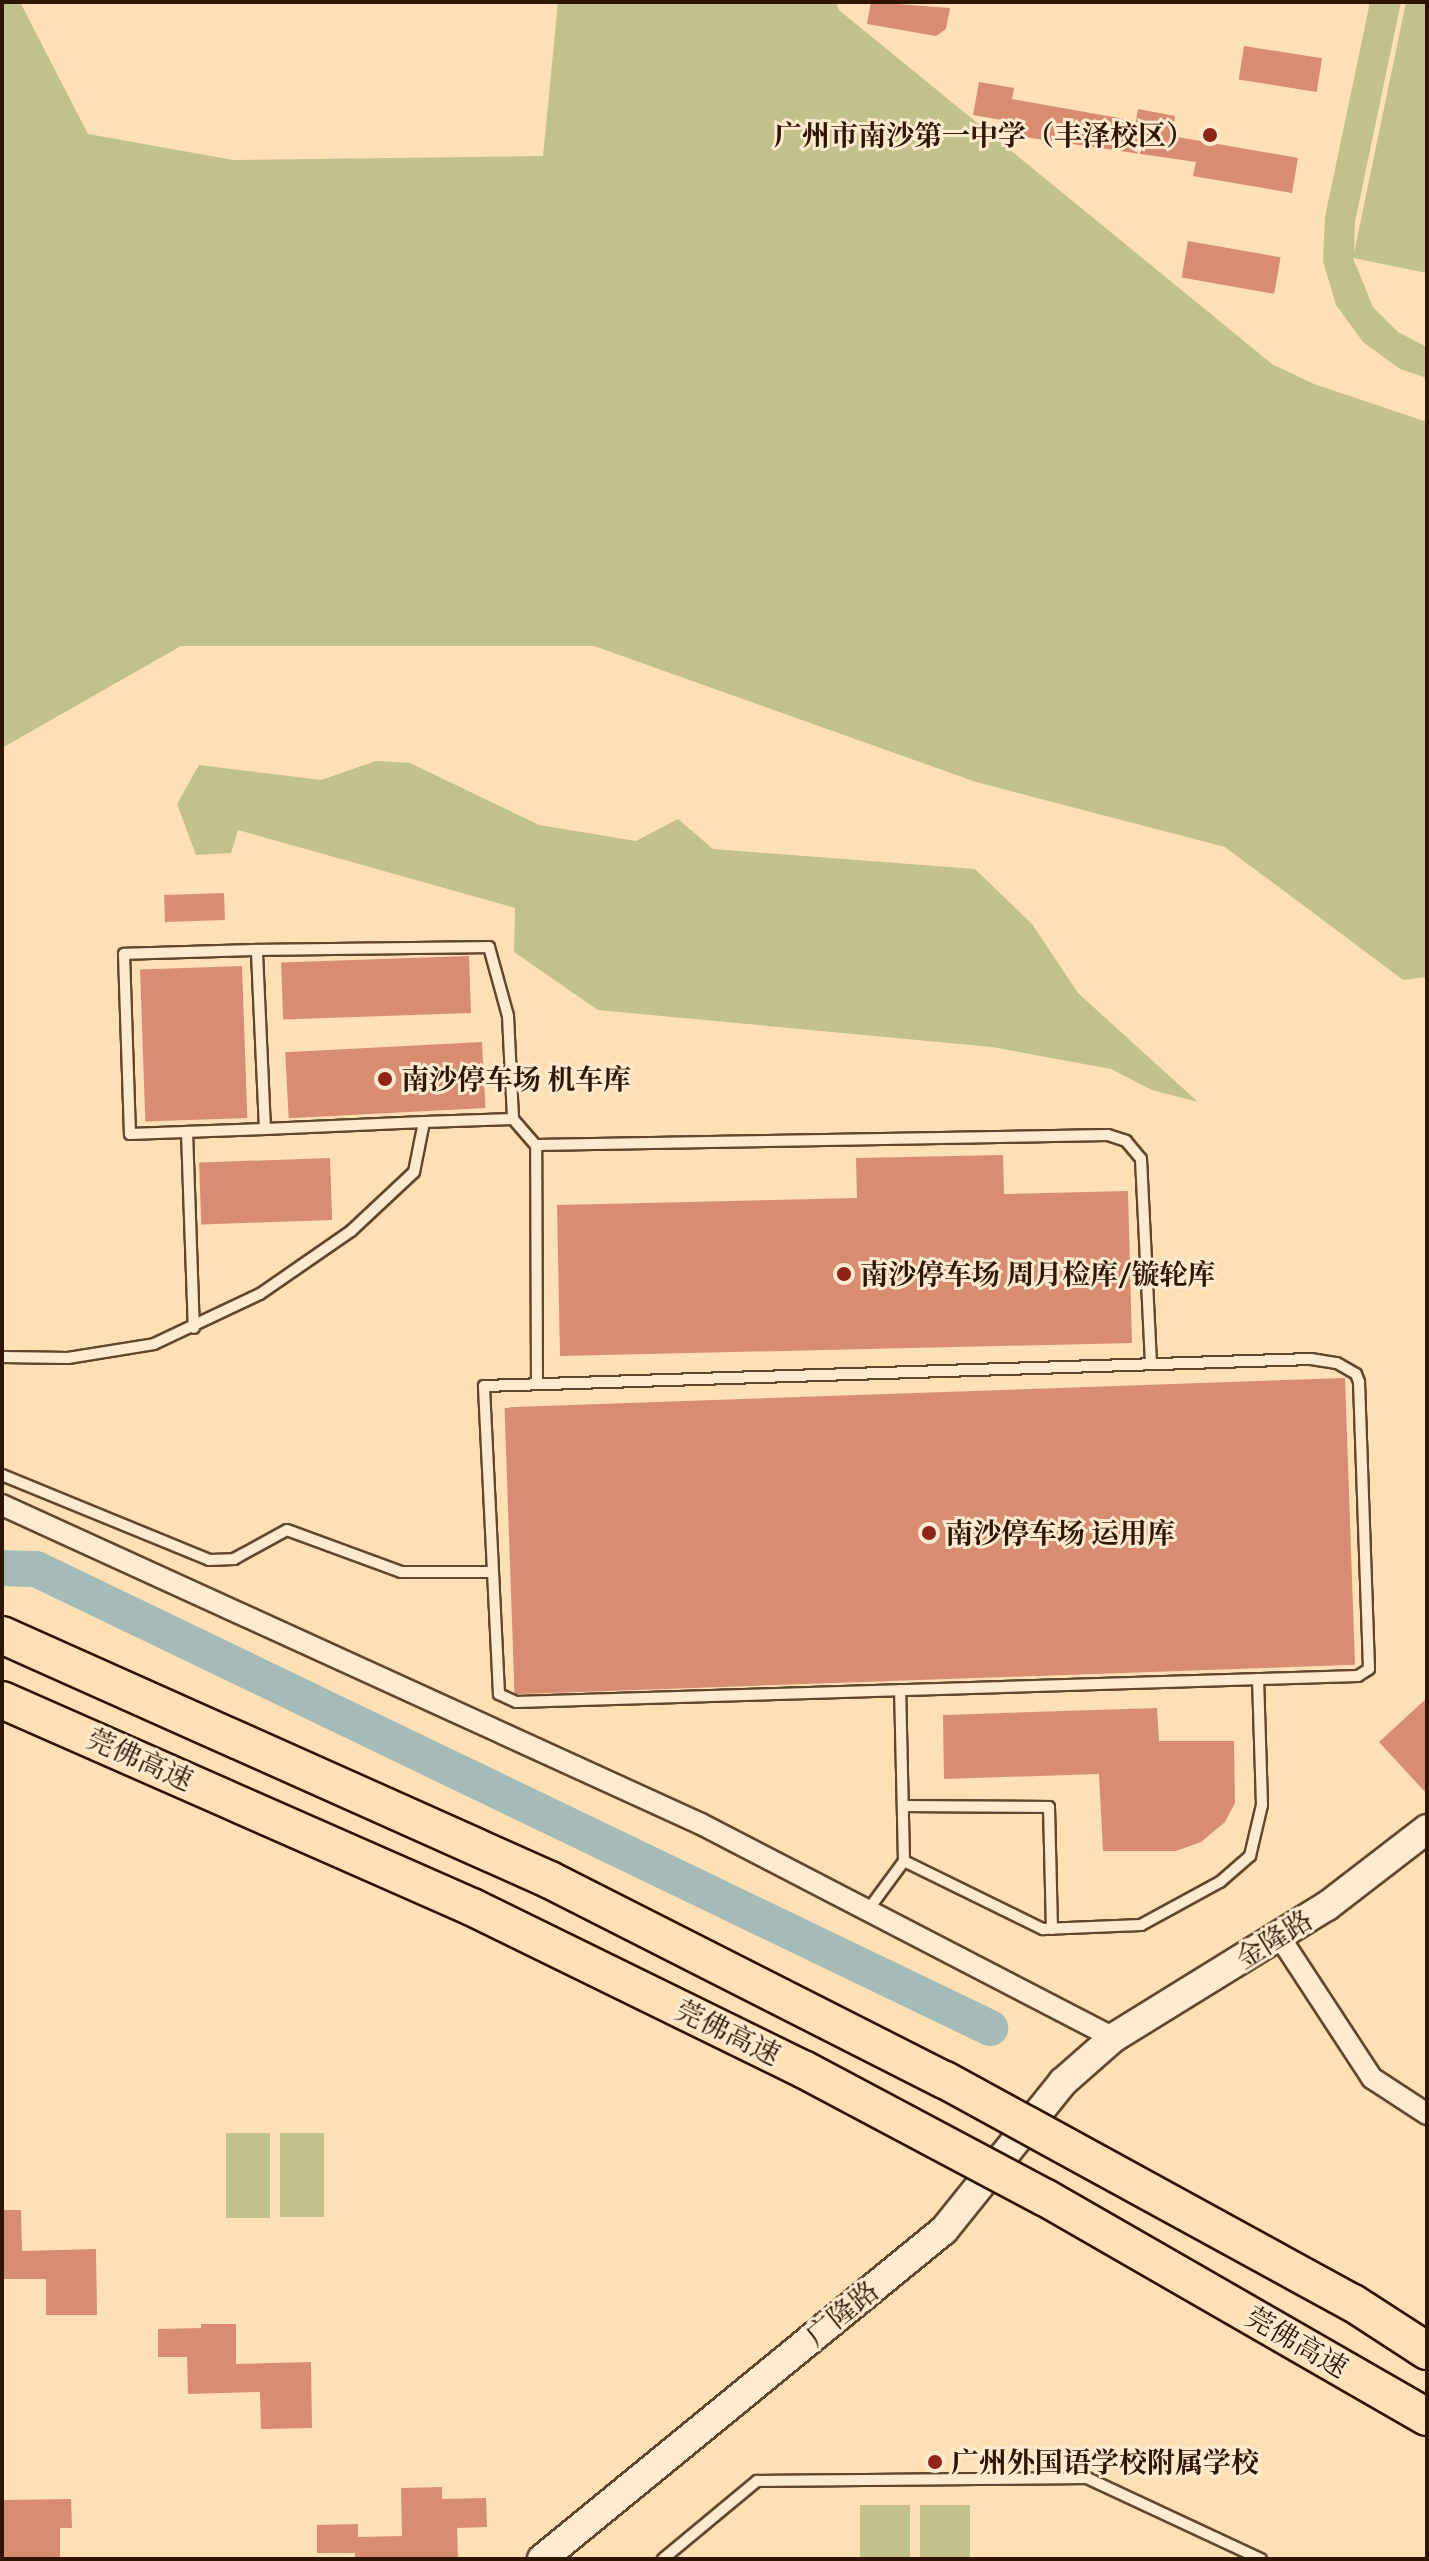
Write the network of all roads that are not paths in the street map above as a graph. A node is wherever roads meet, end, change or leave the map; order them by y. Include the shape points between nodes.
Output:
1 (257, 950) junction
2 (513, 1119) junction
3 (424, 1122) junction
4 (265, 1129) junction
5 (187, 1132) junction
6 (536, 1145) junction
7 (194, 1328) junction
8 (2, 1357) edge
9 (1151, 1364) junction
10 (537, 1384) junction
11 (2, 1475) edge
12 (2, 1505) edge
13 (490, 1572) junction
14 (2, 1635) edge
15 (1258, 1679) junction
16 (900, 1690) junction
17 (2, 1700) edge
18 (904, 1806) junction
19 (1427, 1829) edge
20 (904, 1861) junction
21 (868, 1910) junction
22 (1052, 1929) junction
23 (1279, 1936) junction
24 (1113, 2038) junction
25 (1427, 2114) edge
26 (1427, 2351) edge
27 (1427, 2417) edge
28 (542, 2559) edge
29 (663, 2559) edge
30 (1261, 2559) edge

1 - 2 lane via 489,947 508,1016
1 - 4 lane
1 - 5 lane via 124,954 130,1134
2 - 3 lane
2 - 6 lane
3 - 4 lane
3 - 7 lane via 414,1172 351,1231 260,1294
4 - 5 lane
5 - 7 lane
6 - 9 lane via 1108,1135 1126,1141 1141,1159
6 - 10 lane
7 - 8 lane via 112,1353
9 - 10 lane
9 - 15 lane via 1311,1359 1337,1363 1356,1374 1369,1669 1358,1676
10 - 13 lane via 484,1386
11 - 13 lane via 209,1560 234,1559 287,1530 401,1572
12 - 21 street via 701,1824
13 - 16 lane via 494,1677 499,1694 516,1702
14 - 26 highway, 莞佛高速, bridge via 550,1880 945,2080 1353,2303
15 - 16 lane
15 - 22 lane via 1262,1805 1250,1856 1220,1882 1141,1925
16 - 18 lane
17 - 27 highway, 莞佛高速, bridge via 472,1907 803,2069 1046,2198
18 - 20 lane
18 - 22 lane via 1049,1807
19 - 23 main road, 金隆路
20 - 21 lane
20 - 22 lane
21 - 24 street
23 - 24 main road, 金隆路
23 - 25 street via 1372,2078
24 - 28 main road, 广隆路 via 1063,2082 944,2230
29 - 30 lane via 757,2481 1072,2478 1087,2478

